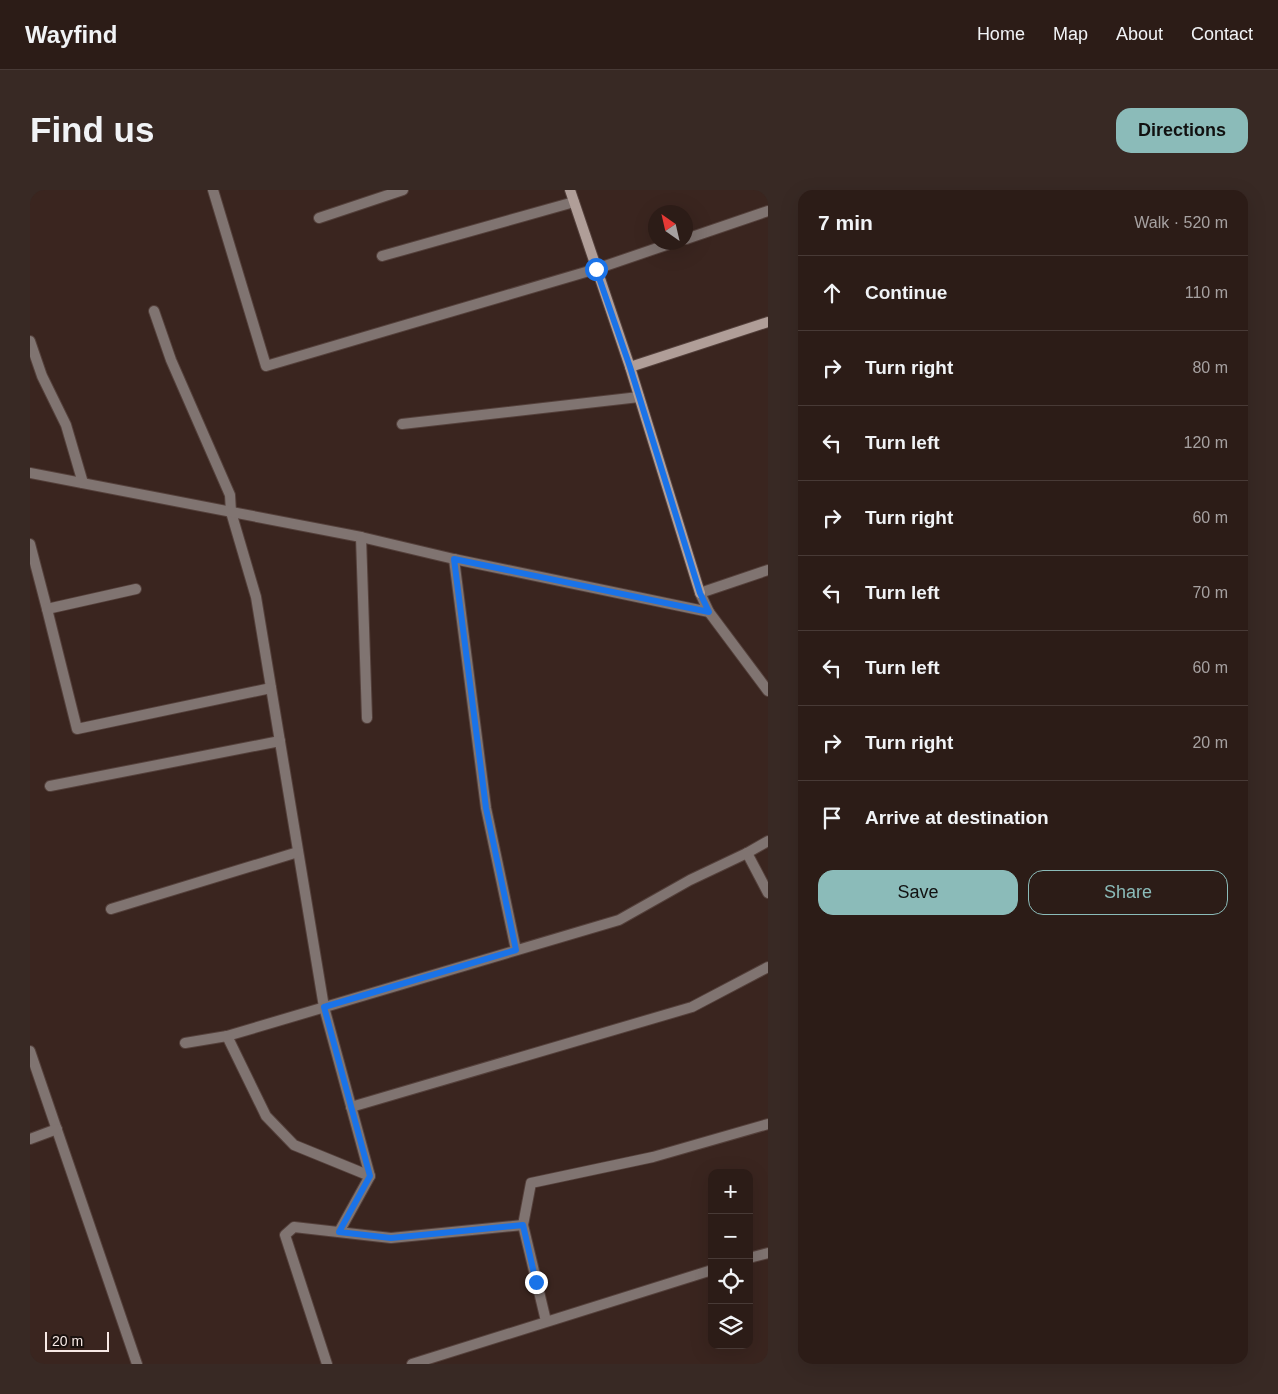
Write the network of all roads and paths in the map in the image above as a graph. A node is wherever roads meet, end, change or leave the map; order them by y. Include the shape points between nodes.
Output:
1 (213, 190) edge
2 (403, 190) edge
3 (570, 190) edge
4 (574, 202) junction
5 (768, 211) edge
6 (319, 218) dead end
7 (693, 237) edge
8 (652, 250) edge
9 (382, 256) dead end
10 (596, 269) junction
11 (154, 311) dead end
12 (768, 322) edge
13 (30, 341) edge
14 (630, 367) junction
15 (638, 397) junction
16 (402, 424) dead end
17 (30, 473) edge
18 (83, 483) junction
19 (231, 512) junction
20 (361, 537) junction
21 (30, 544) edge
22 (454, 559) junction
23 (768, 570) edge
24 (136, 588) dead end
25 (700, 593) junction
26 (47, 609) junction
27 (709, 612) junction
28 (271, 688) junction
29 (768, 691) edge
30 (367, 718) dead end
31 (280, 741) junction
32 (50, 786) dead end
33 (768, 841) edge
34 (298, 852) junction
35 (747, 853) junction
36 (768, 893) edge
37 (111, 909) dead end
38 (516, 950) junction
39 (768, 967) edge
40 (324, 1007) junction
41 (227, 1036) junction
42 (185, 1043) dead end
43 (30, 1051) edge
44 (34, 1075) edge
45 (351, 1107) junction
46 (768, 1124) edge
47 (57, 1129) junction
48 (30, 1139) edge
49 (370, 1176) junction
50 (523, 1225) junction
51 (339, 1232) junction
52 (768, 1253) edge
53 (753, 1257) edge
54 (708, 1271) edge
55 (546, 1321) junction
56 (137, 1364) edge
57 (327, 1364) edge
58 (412, 1364) edge

1 - 10 street via 266,366
2 - 6 street
3 - 4 street
4 - 9 street
4 - 10 street
5 - 7 street
8 - 10 street
10 - 14 street
11 - 19 street via 171,360 230,495
12 - 14 street
13 - 18 street via 42,376 66,425
14 - 15 street
15 - 16 street
15 - 25 street
17 - 18 street
18 - 19 street
19 - 20 street
19 - 28 street via 256,597
20 - 22 street
20 - 30 street
21 - 26 street
22 - 27 street
22 - 38 street via 486,808
23 - 25 street
24 - 26 street
25 - 27 street
26 - 28 street via 77,729
27 - 29 street
28 - 31 street
31 - 32 street
31 - 34 street
33 - 35 street
34 - 37 street
34 - 40 street
35 - 36 street
35 - 38 street via 690,880 619,920
38 - 40 street
39 - 45 street via 692,1007
40 - 41 street
40 - 45 street
41 - 42 street
41 - 49 street via 266,1116 294,1145
43 - 44 street
44 - 47 street
45 - 49 street
46 - 50 street via 653,1157 531,1183
47 - 48 street
47 - 56 street
49 - 51 street
50 - 51 street via 391,1238
50 - 55 street
51 - 57 street via 294,1227 285,1235
52 - 53 street
54 - 55 street
55 - 58 street

